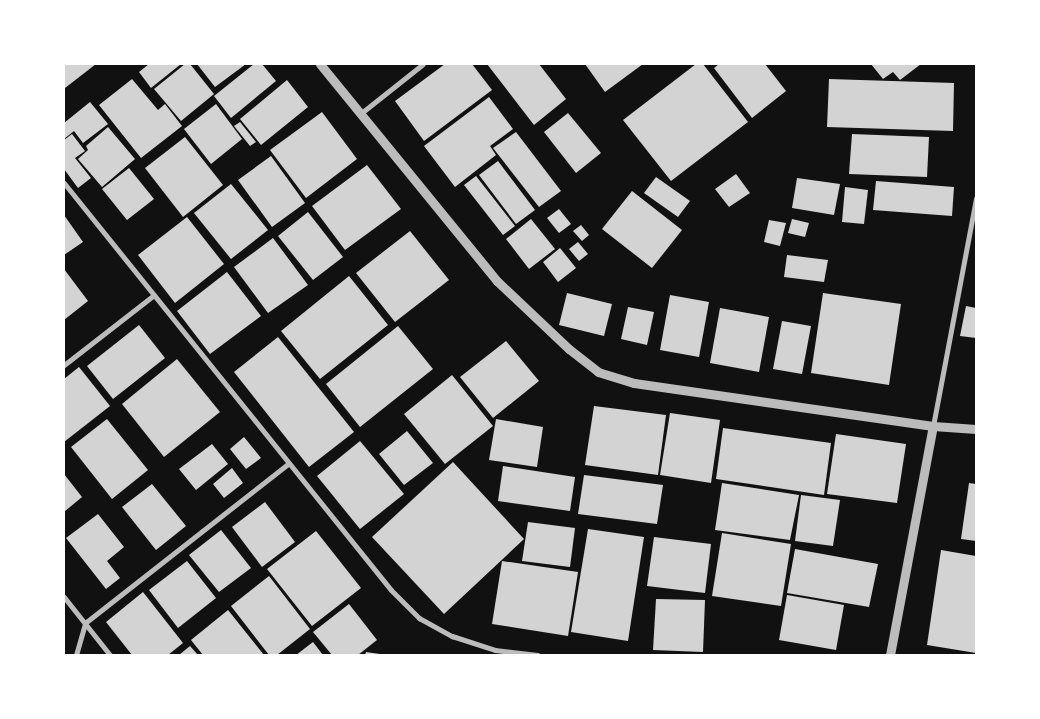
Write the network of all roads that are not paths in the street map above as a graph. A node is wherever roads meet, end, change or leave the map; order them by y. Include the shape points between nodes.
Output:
1 (320, 64) edge
2 (423, 64) edge
3 (360, 114) junction
4 (64, 183) edge
5 (976, 198) edge
6 (154, 295) junction
7 (64, 365) edge
8 (933, 426) junction
9 (976, 429) edge
10 (289, 463) junction
11 (64, 597) edge
12 (85, 623) junction
13 (76, 655) edge
14 (110, 655) edge
15 (538, 655) edge
16 (890, 655) edge

1 - 3 street
2 - 3 street
3 - 8 street via 497,281 569,350 598,372 634,383
4 - 6 street
5 - 8 street
6 - 7 street
6 - 10 street
8 - 9 street
8 - 16 street
10 - 12 street
10 - 15 street via 390,590 419,618 452,636 486,647
11 - 12 street
12 - 13 street
12 - 14 street

